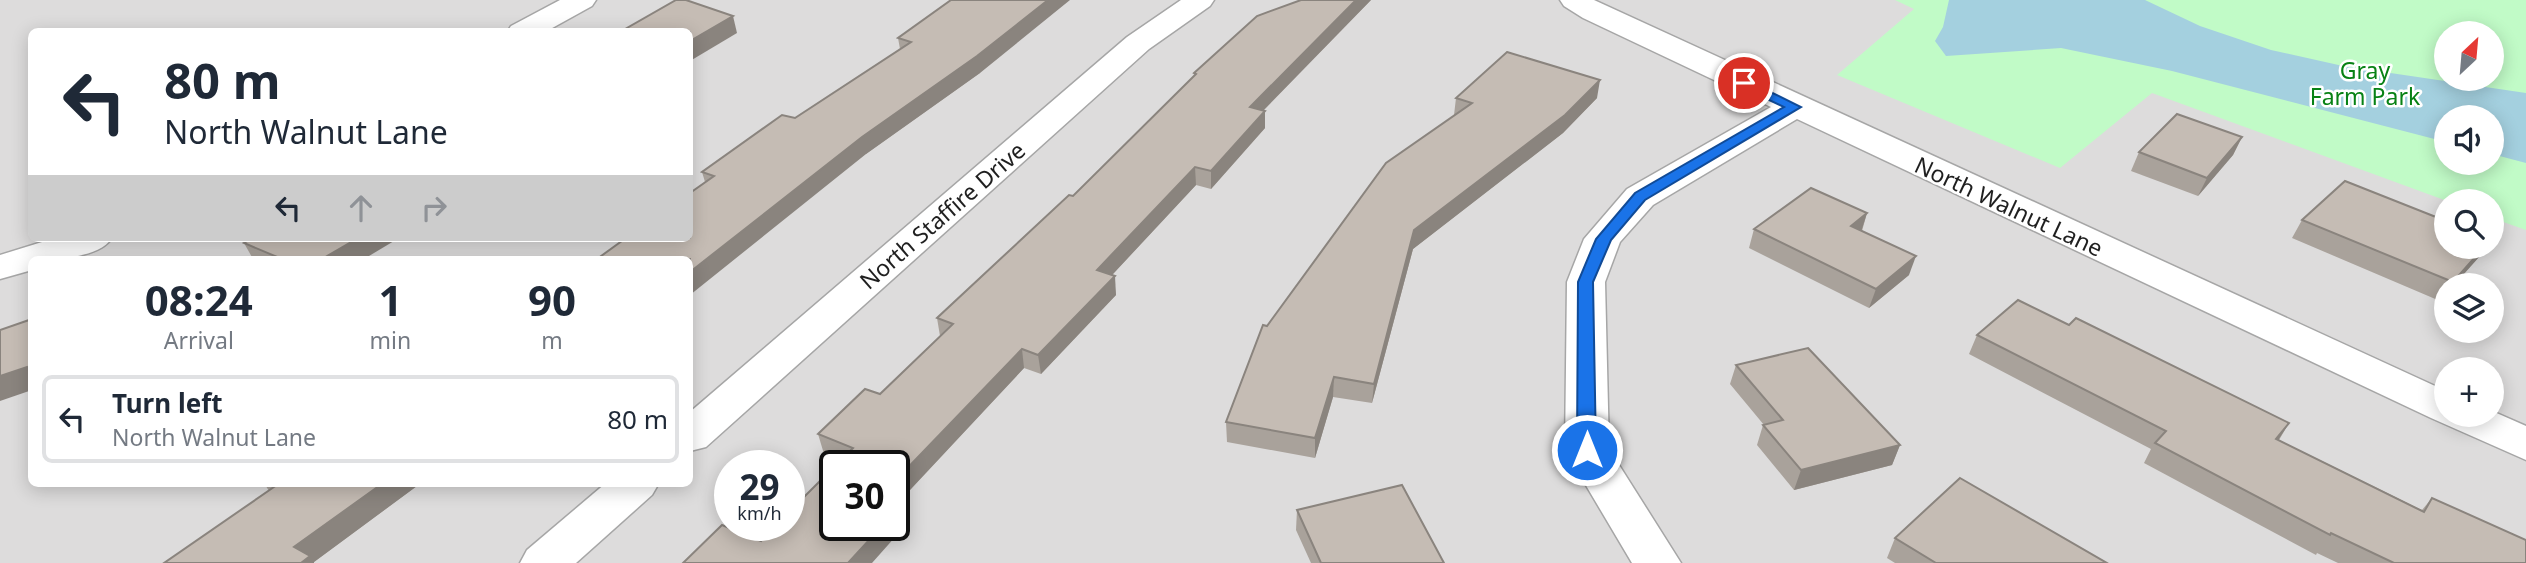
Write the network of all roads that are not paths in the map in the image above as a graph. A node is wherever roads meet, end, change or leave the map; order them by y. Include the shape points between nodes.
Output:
1 (582, 0) edge
2 (1200, 0) edge
3 (1574, 0) edge
4 (530, 28) edge
5 (1794, 107) junction
6 (81, 242) edge
7 (36, 256) edge
8 (28, 258) edge
9 (0, 267) edge
10 (2434, 402) edge
11 (2488, 427) edge
12 (693, 433) edge
13 (2526, 444) edge
14 (631, 487) edge
15 (544, 563) edge
16 (1657, 563) edge

1 - 4 street
2 - 12 street, North Staffire Drive via 1138,43
3 - 5 street, North Walnut Lane
5 - 10 street, North Walnut Lane
5 - 16 street via 1640,197 1603,239 1586,282 1587,450
6 - 7 street
8 - 9 street
11 - 13 street
14 - 15 street

